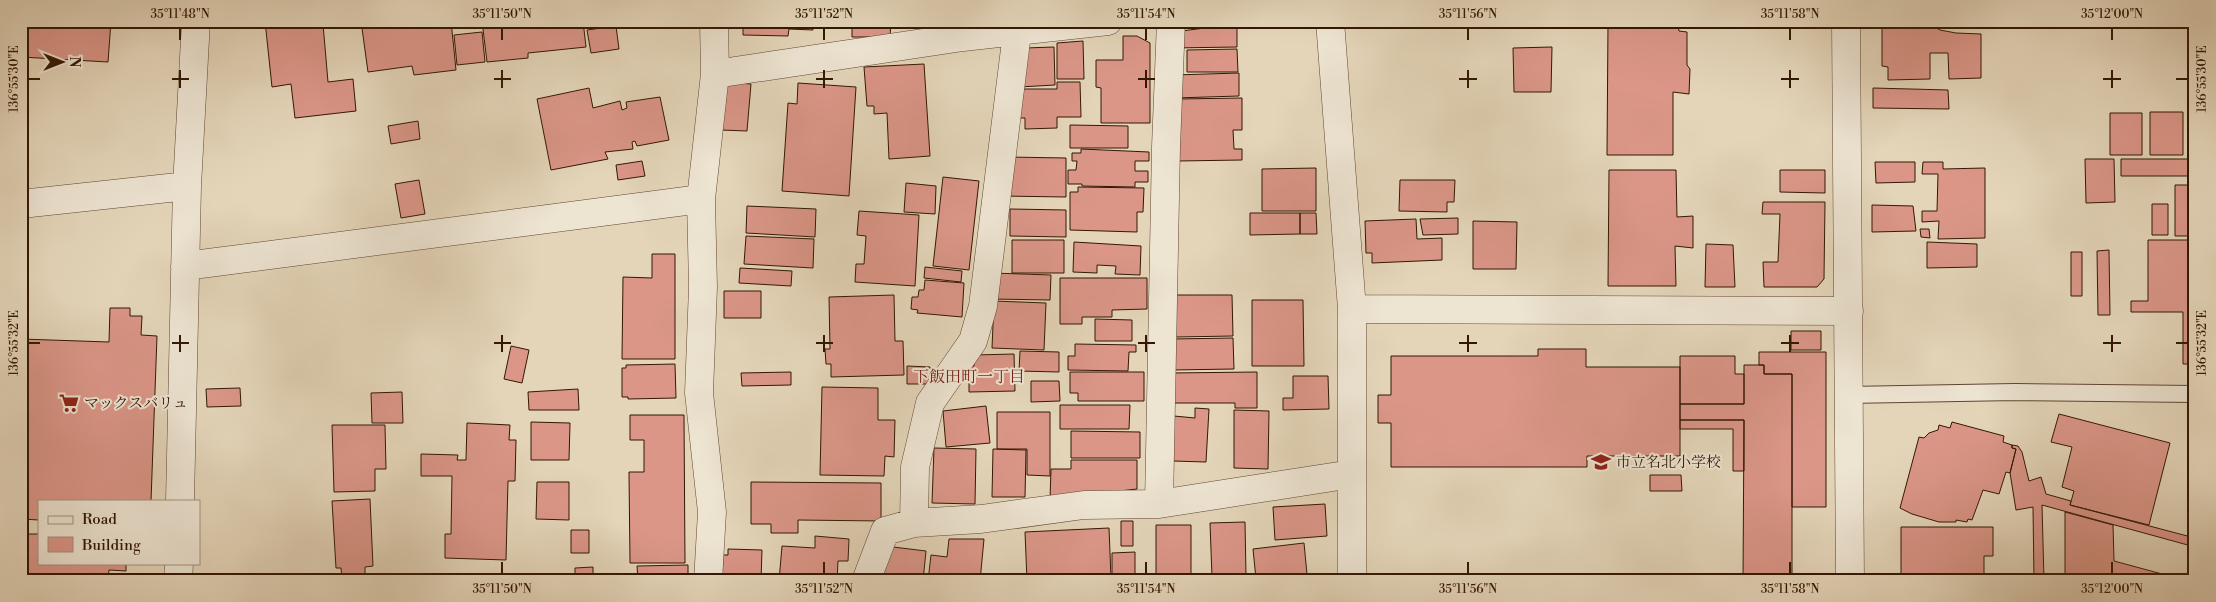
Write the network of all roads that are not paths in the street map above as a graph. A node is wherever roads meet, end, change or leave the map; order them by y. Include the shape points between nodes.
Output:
1 (196, 21) edge
2 (714, 21) edge
3 (1108, 21) edge
4 (1171, 21) edge
5 (1330, 21) edge
6 (1846, 21) edge
7 (1017, 32) junction
8 (715, 74) junction
9 (187, 186) junction
10 (701, 200) junction
11 (21, 204) edge
12 (185, 266) junction
13 (1352, 309) junction
14 (1849, 311) junction
15 (1847, 394) junction
16 (2195, 394) edge
17 (1352, 474) junction
18 (180, 500) edge
19 (1159, 504) junction
20 (914, 523) junction
21 (178, 564) edge
22 (178, 581) edge
23 (708, 581) edge
24 (866, 581) edge
25 (1352, 581) edge
26 (1850, 581) edge

1 - 9 street
2 - 8 street
3 - 7 street
4 - 19 street
5 - 13 street
6 - 14 street
7 - 8 street
7 - 20 street via 983,306 973,341 930,403 915,467
8 - 10 street
9 - 11 street
9 - 12 street
10 - 12 street
10 - 23 street via 703,286 699,393 712,512
12 - 18 street
13 - 14 street
13 - 17 street
14 - 15 street
15 - 16 lane
15 - 26 street
17 - 19 street
17 - 25 street
19 - 20 street via 1084,505 981,519
20 - 24 street via 885,531
21 - 22 street

